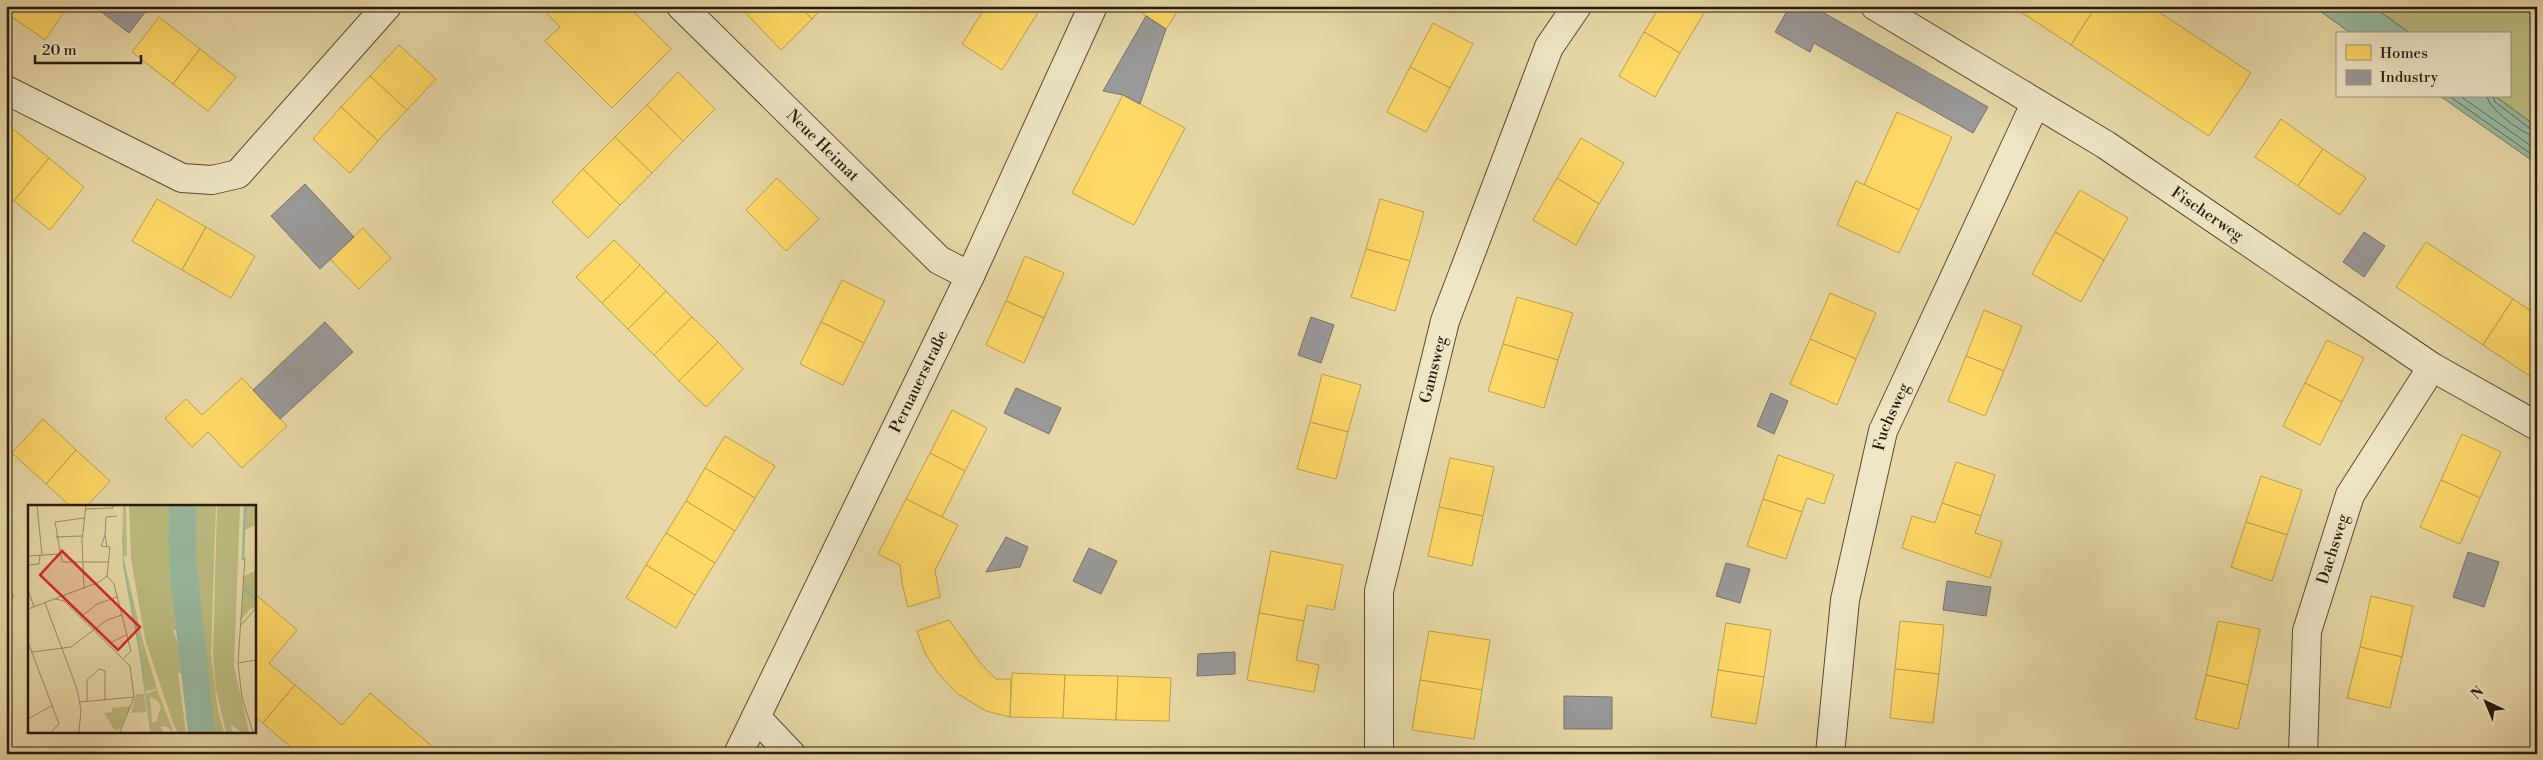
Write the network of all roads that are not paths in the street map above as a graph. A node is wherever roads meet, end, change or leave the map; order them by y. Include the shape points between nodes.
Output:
1 (387, 6) edge
2 (681, 6) edge
3 (1094, 6) edge
4 (1577, 6) edge
5 (1875, 6) edge
6 (6, 90) edge
7 (2035, 104) junction
8 (970, 276) junction
9 (2432, 367) junction
10 (2537, 426) edge
11 (756, 717) junction
12 (738, 754) edge
13 (791, 754) edge
14 (1378, 754) edge
15 (1830, 754) edge
16 (2303, 754) edge

1 - 6 street via 238,174 212,180 182,178
2 - 8 street, Neue Heimat via 939,260
3 - 8 street, Pernauerstraße
4 - 14 street, Gamsweg via 1549,47 1445,321 1379,591
5 - 7 street, Fischerweg
7 - 9 street, Fischerweg via 2106,145
7 - 15 street, Fuchsweg via 1883,431 1845,600
8 - 11 street, Pernauerstraße
9 - 10 street, Fischerweg
9 - 16 street, Dachsweg via 2350,495 2307,631
11 - 12 street, Pernauerstraße
11 - 13 street

